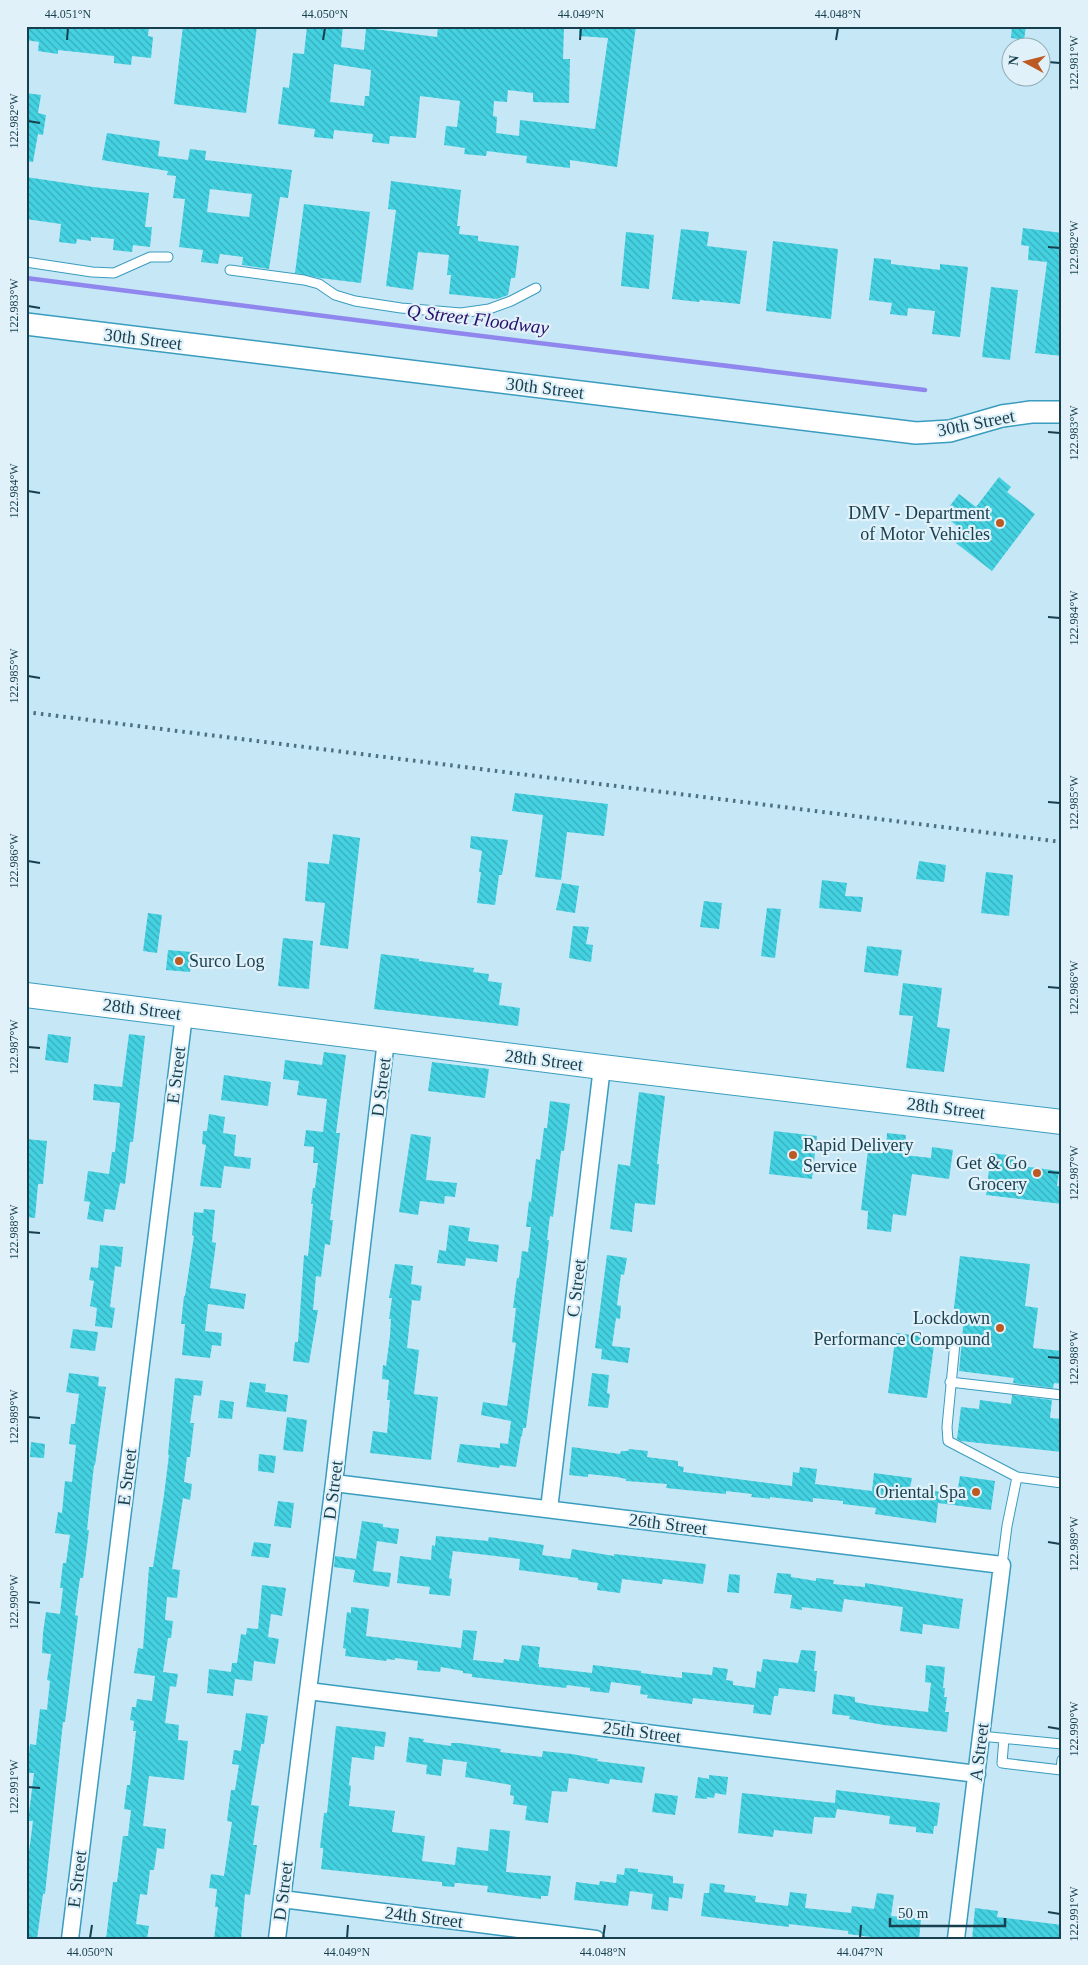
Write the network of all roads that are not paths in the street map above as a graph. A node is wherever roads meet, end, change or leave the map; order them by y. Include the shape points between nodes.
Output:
1 (168, 257) dead end
2 (26, 262) edge
3 (230, 270) dead end
4 (536, 288) dead end
5 (26, 324) edge
6 (1062, 412) edge
7 (26, 995) edge
8 (184, 1015) junction
9 (386, 1040) junction
10 (602, 1067) junction
11 (1062, 1122) edge
12 (955, 1343) dead end
13 (950, 1382) junction
14 (1062, 1395) edge
15 (1017, 1477) junction
16 (334, 1483) junction
17 (1062, 1483) edge
18 (549, 1509) junction
19 (1002, 1565) junction
20 (308, 1691) junction
21 (981, 1736) junction
22 (1004, 1738) junction
23 (1062, 1744) edge
24 (1062, 1760) edge
25 (976, 1774) junction
26 (282, 1899) junction
27 (70, 1939) edge
28 (277, 1939) edge
29 (596, 1939) edge
30 (956, 1939) edge

1 - 2 lane via 150,258 114,272
3 - 4 lane via 312,282 355,301 461,312 489,309 511,302
5 - 6 street, 30th Street via 916,433 950,431 1021,413
7 - 8 main road, 28th Street
8 - 9 main road, 28th Street
8 - 27 street, E Street
9 - 10 main road, 28th Street
9 - 16 street, D Street
10 - 11 main road, 28th Street
10 - 18 street, C Street
12 - 13 lane
13 - 14 lane
13 - 15 lane via 948,1441
15 - 17 lane
15 - 19 lane
16 - 18 street, 26th Street
16 - 20 street, D Street
18 - 19 street, 26th Street
19 - 21 street, A Street
20 - 25 street, 25th Street
20 - 26 street, D Street
21 - 22 lane
21 - 25 street, A Street
22 - 23 lane
22 - 24 lane via 1002,1763 1061,1770
25 - 30 street, A Street
26 - 28 street, D Street
26 - 29 street, 24th Street

